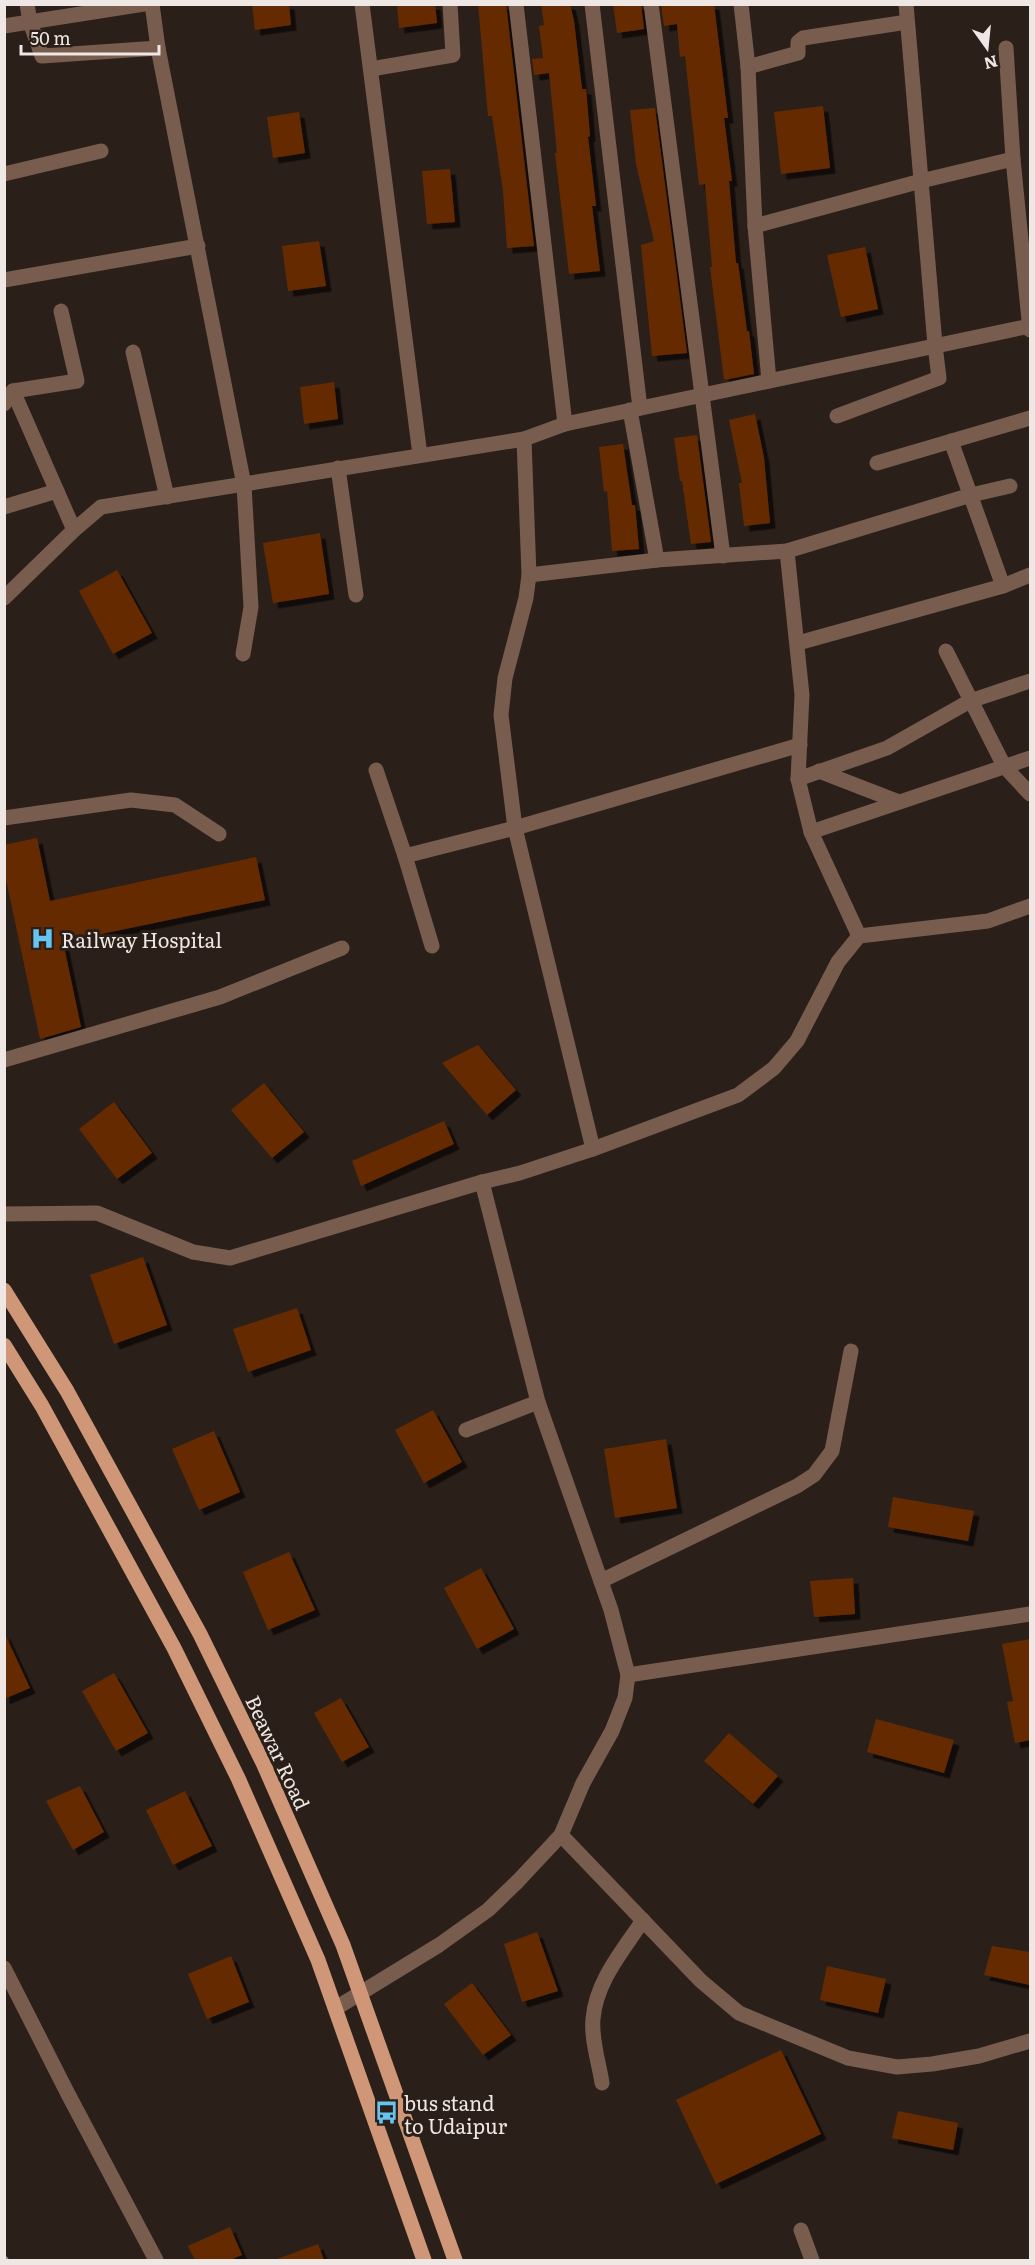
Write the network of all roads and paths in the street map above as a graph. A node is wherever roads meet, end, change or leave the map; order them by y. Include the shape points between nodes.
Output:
1 (27, 4) edge
2 (144, 4) edge
3 (152, 4) edge
4 (362, 4) edge
5 (450, 4) edge
6 (516, 4) edge
7 (592, 4) edge
8 (651, 4) edge
9 (741, 4) edge
10 (906, 4) edge
11 (908, 21) junction
12 (30, 22) junction
13 (4, 26) edge
14 (158, 48) junction
15 (1006, 48) dead end
16 (748, 67) junction
17 (371, 69) junction
18 (101, 152) dead end
19 (1013, 159) junction
20 (4, 174) edge
21 (921, 181) junction
22 (755, 226) junction
23 (198, 246) junction
24 (4, 280) edge
25 (61, 311) dead end
26 (1030, 327) edge
27 (935, 345) junction
28 (133, 352) dead end
29 (769, 381) junction
30 (13, 391) junction
31 (702, 395) junction
32 (4, 404) edge
33 (635, 409) junction
34 (837, 416) dead end
35 (1030, 418) edge
36 (565, 424) junction
37 (524, 439) junction
38 (951, 441) junction
39 (420, 455) junction
40 (877, 463) dead end
41 (338, 468) junction
42 (244, 485) junction
43 (1010, 486) dead end
44 (57, 491) junction
45 (971, 495) junction
46 (167, 497) junction
47 (4, 507) edge
48 (74, 530) junction
49 (787, 551) junction
50 (723, 556) junction
51 (657, 561) junction
52 (529, 575) junction
53 (1030, 575) edge
54 (1003, 586) junction
55 (356, 595) dead end
56 (4, 598) edge
57 (798, 643) junction
58 (946, 651) dead end
59 (243, 654) dead end
60 (1030, 681) edge
61 (970, 701) junction
62 (801, 738) junction
63 (1030, 758) edge
64 (1004, 766) junction
65 (376, 770) dead end
66 (819, 771) junction
67 (798, 779) junction
68 (1030, 794) edge
69 (899, 802) junction
70 (4, 818) edge
71 (515, 828) junction
72 (811, 832) junction
73 (219, 834) dead end
74 (405, 856) junction
75 (1030, 906) edge
76 (859, 936) junction
77 (432, 946) dead end
78 (342, 948) dead end
79 (4, 1060) edge
80 (593, 1149) junction
81 (482, 1182) junction
82 (4, 1214) edge
83 (4, 1290) edge
84 (4, 1345) edge
85 (850, 1351) dead end
86 (538, 1402) junction
87 (466, 1430) dead end
88 (602, 1585) junction
89 (1030, 1614) edge
90 (628, 1675) junction
91 (561, 1835) junction
92 (643, 1920) junction
93 (4, 1968) edge
94 (360, 1993) junction
95 (336, 2008) junction
96 (1030, 2041) edge
97 (602, 2083) dead end
98 (801, 2230) dead end
99 (156, 2260) edge
100 (424, 2260) edge
101 (455, 2260) edge
102 (812, 2260) edge

1 - 12 street
2 - 12 street
3 - 14 street
4 - 17 street
5 - 17 street via 453,55
6 - 36 street
7 - 33 street
8 - 31 street
9 - 16 street
10 - 11 street
11 - 16 street via 803,38 798,42 798,53
11 - 21 street
12 - 13 street
12 - 14 street via 42,56
14 - 23 street
15 - 19 street
16 - 22 street
17 - 39 street
18 - 20 street
19 - 21 street
19 - 26 street
21 - 22 street
21 - 27 street
22 - 29 street
23 - 24 street
23 - 42 street
25 - 30 street via 77,381
26 - 27 street
27 - 29 street
27 - 34 street via 939,378
28 - 46 street
29 - 31 street
30 - 32 street
30 - 44 street
31 - 33 street
31 - 50 street
33 - 36 street
33 - 51 street
35 - 38 street
36 - 37 street
37 - 39 street
37 - 52 street
38 - 40 street
38 - 45 street
39 - 41 street
41 - 42 street
41 - 55 street
42 - 46 street
42 - 59 street via 251,607
43 - 45 street
44 - 47 street
44 - 48 street
45 - 49 street
45 - 54 street
46 - 48 street via 101,507
48 - 56 street
49 - 50 street
49 - 57 street
50 - 51 street
51 - 52 street
52 - 71 street via 505,678 501,715
53 - 54 street
54 - 57 street
57 - 62 street
58 - 61 street
60 - 61 street
61 - 64 street
61 - 66 street via 887,748
62 - 67 street
62 - 71 street
63 - 64 street
64 - 68 street
64 - 69 street
65 - 74 street
66 - 67 street
66 - 69 street
67 - 72 street
69 - 72 street
70 - 73 street via 131,800 175,805
71 - 74 street
71 - 80 street
72 - 76 street
74 - 77 street
75 - 76 street via 988,921
76 - 80 street via 838,962 797,1041 774,1068 738,1095
78 - 79 street via 220,997
80 - 81 street
81 - 82 street via 230,1258 193,1252 97,1213
81 - 86 street
83 - 94 main road, Beawar Road via 67,1391 200,1634 264,1766 343,1945
84 - 95 main road via 42,1406 174,1648 238,1778
85 - 88 street via 832,1451 814,1475
86 - 87 street
86 - 88 street
88 - 90 street
89 - 90 street
90 - 91 street via 625,1698 612,1731 583,1783
91 - 92 street
91 - 94 street via 489,1910
92 - 96 street via 701,1981 739,2013 848,2058 897,2067 932,2064
92 - 97 street via 606,1977 596,2001 593,2021
93 - 99 street
94 - 95 street
94 - 101 main road, Beawar Road
95 - 100 main road
98 - 102 street

